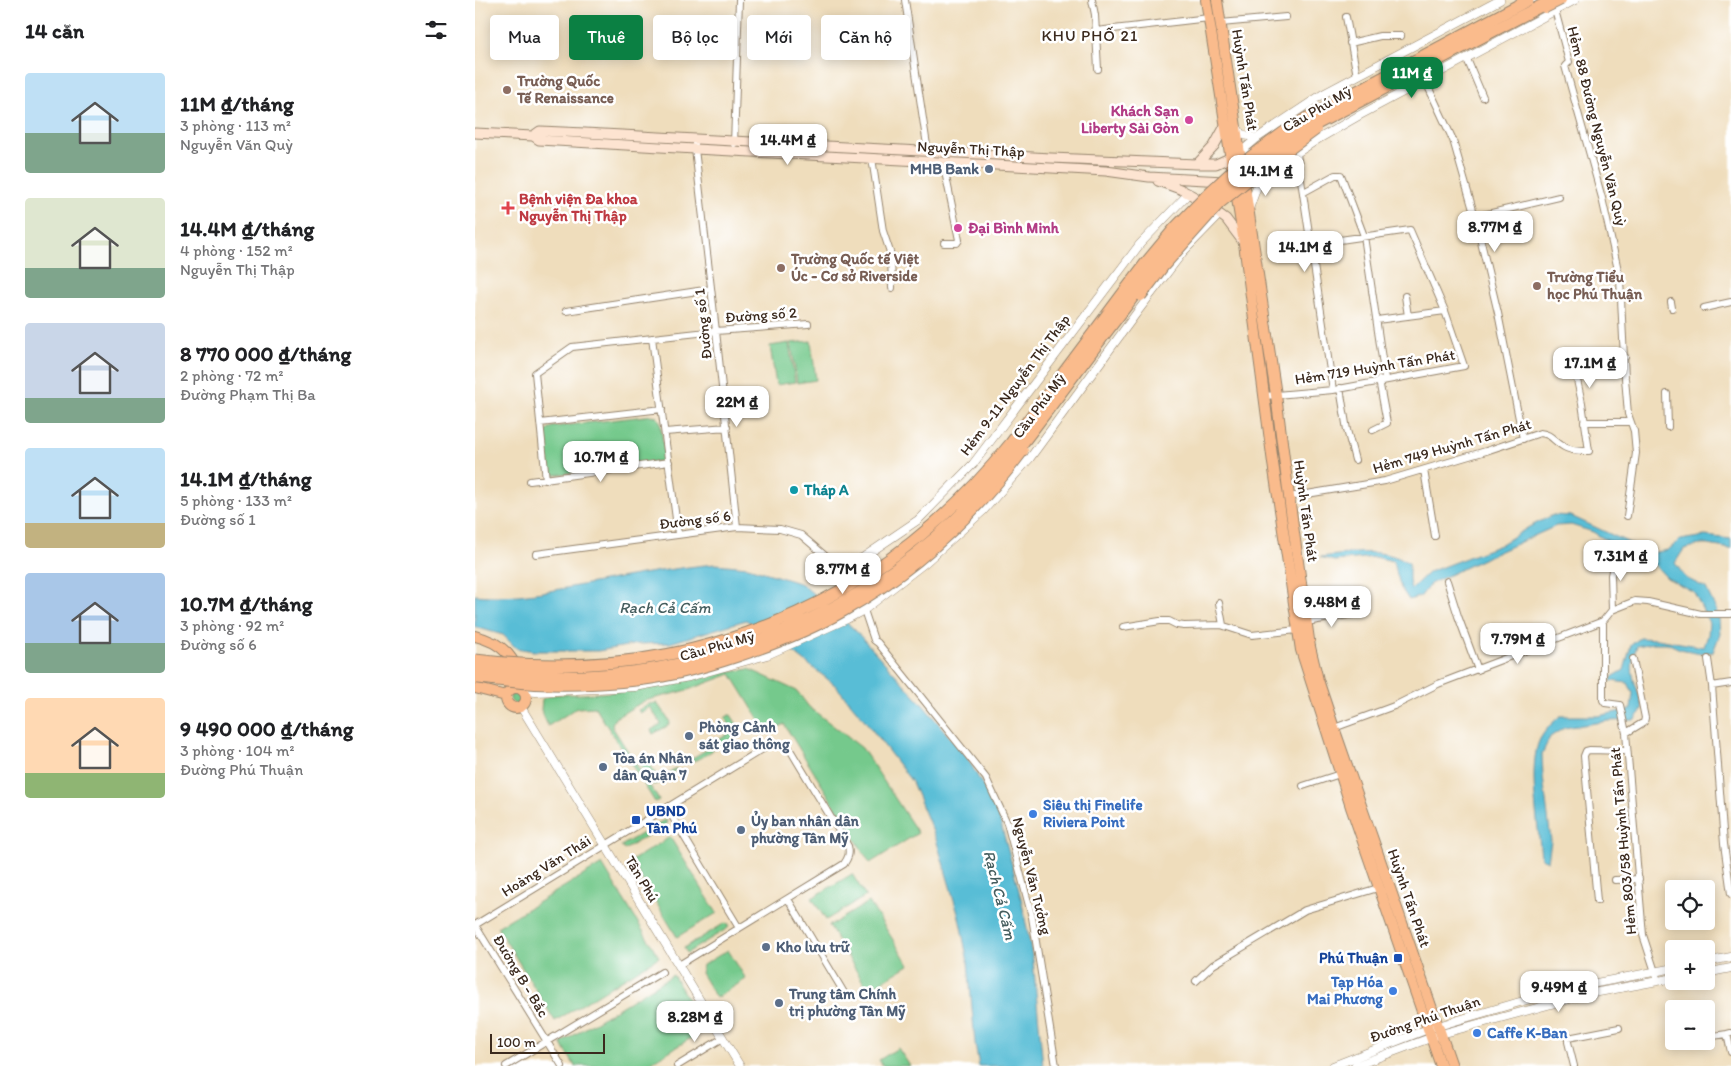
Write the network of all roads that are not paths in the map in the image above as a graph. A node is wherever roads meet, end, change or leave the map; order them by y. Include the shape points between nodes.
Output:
1 (739, 0) edge
2 (905, 0) edge
3 (1092, 0) edge
4 (1206, 0) edge
5 (1217, 0) edge
6 (1501, 0) edge
7 (1520, 0) edge
8 (1528, 0) edge
9 (1561, 0) edge
10 (1575, 0) edge
11 (1553, 5) edge
12 (1286, 17) dead end
13 (1346, 17) dead end
14 (1209, 18) junction
15 (1221, 23) junction
16 (1096, 31) junction
17 (1401, 36) dead end
18 (1351, 42) junction
19 (1227, 59) junction
20 (1467, 59) junction
21 (1215, 60) junction
22 (1098, 69) dead end
23 (1357, 76) junction
24 (1425, 80) junction
25 (1483, 97) dead end
26 (1225, 126) junction
27 (1237, 127) junction
28 (475, 133) edge
29 (533, 136) junction
30 (1257, 138) junction
31 (695, 140) junction
32 (734, 147) junction
33 (695, 150) junction
34 (928, 152) junction
35 (1241, 152) junction
36 (1297, 154) junction
37 (872, 158) junction
38 (1231, 158) junction
39 (943, 162) junction
40 (1132, 162) junction
41 (1197, 164) junction
42 (1132, 174) junction
43 (1266, 174) junction
44 (1149, 177) junction
45 (1240, 180) junction
46 (1304, 192) junction
47 (1189, 193) junction
48 (1559, 197) dead end
49 (1248, 211) junction
50 (1219, 215) junction
51 (1475, 217) junction
52 (1364, 236) junction
53 (1248, 242) junction
54 (944, 244) dead end
55 (1311, 244) junction
56 (711, 288) junction
57 (892, 288) dead end
58 (1405, 296) dead end
59 (1731, 302) edge
60 (1704, 308) dead end
61 (566, 311) dead end
62 (1445, 311) junction
63 (1408, 316) junction
64 (1377, 320) junction
65 (808, 324) dead end
66 (717, 331) junction
67 (652, 338) junction
68 (1625, 357) junction
69 (1382, 380) junction
70 (1340, 388) junction
71 (1333, 390) junction
72 (1667, 394) dead end
73 (1276, 395) junction
74 (1265, 396) junction
75 (662, 409) junction
76 (1585, 422) junction
77 (1630, 422) junction
78 (540, 423) junction
79 (727, 427) junction
80 (1668, 427) dead end
81 (1373, 430) dead end
82 (665, 432) junction
83 (1523, 438) junction
84 (1355, 460) dead end
85 (669, 462) junction
86 (1424, 470) junction
87 (546, 480) junction
88 (530, 481) dead end
89 (1289, 497) junction
90 (1627, 516) dead end
91 (1287, 520) junction
92 (737, 526) junction
93 (678, 534) junction
94 (1435, 536) dead end
95 (536, 554) dead end
96 (1617, 555) dead end
97 (843, 571) junction
98 (1447, 581) dead end
99 (1219, 603) dead end
100 (1612, 610) junction
101 (865, 613) junction
102 (1354, 614) dead end
103 (1728, 614) edge
104 (1603, 621) junction
105 (1306, 622) junction
106 (1223, 625) junction
107 (1123, 627) dead end
108 (1297, 630) junction
109 (475, 636) edge
110 (475, 656) edge
111 (1633, 658) dead end
112 (1708, 658) dead end
113 (475, 660) edge
114 (475, 670) edge
115 (1478, 670) junction
116 (475, 678) edge
117 (1731, 684) edge
118 (1712, 686) junction
119 (475, 688) edge
120 (521, 689) junction
121 (506, 696) junction
122 (521, 707) junction
123 (1625, 729) junction
124 (1333, 735) junction
125 (1627, 751) junction
126 (1340, 774) junction
127 (1303, 786) dead end
128 (667, 808) junction
129 (605, 845) junction
130 (1639, 879) junction
131 (1615, 880) dead end
132 (1388, 881) junction
133 (1379, 888) junction
134 (1731, 894) edge
135 (788, 899) junction
136 (1597, 901) dead end
137 (475, 925) edge
138 (739, 928) junction
139 (1731, 957) edge
140 (1715, 960) edge
141 (679, 965) junction
142 (1731, 968) edge
143 (1665, 970) edge
144 (1715, 971) edge
145 (662, 972) dead end
146 (1655, 972) junction
147 (1665, 980) edge
148 (1196, 981) dead end
149 (1658, 981) junction
150 (847, 996) dead end
151 (1619, 1028) dead end
152 (1435, 1032) junction
153 (1729, 1033) edge
154 (1715, 1035) edge
155 (723, 1038) junction
156 (547, 1041) junction
157 (1731, 1052) edge
158 (506, 1066) edge
159 (562, 1066) edge
160 (677, 1066) edge
161 (740, 1066) edge
162 (1056, 1066) edge
163 (1333, 1066) edge
164 (1355, 1066) edge
165 (1441, 1066) edge
166 (1452, 1066) edge
167 (1574, 1066) edge

1 - 32 street
2 - 34 street
3 - 16 street
4 - 14 main road, Huỳnh Tấn Phát
5 - 15 main road, Huỳnh Tấn Phát
6 - 23 street
7 - 110 main road, Cầu Phú Mỹ, bridge via 1283,128 1200,195 1143,261 998,455 923,531 871,569 815,601 751,627 693,645 645,655 569,661 517,661
8 - 113 highway, Cầu Phú Mỹ, bridge via 1307,118 1228,175 1156,251 984,475 923,534 870,573 792,616 731,639 669,655 568,666
9 - 116 main road, Cầu Phú Mỹ, bridge via 1312,132 1220,203 1163,267 977,507 912,565 845,611 768,646 689,671 641,680 535,684
10 - 11 street
11 - 20 street
11 - 68 street, Hẻm 88 Đường Nguyễn Văn Quỳ via 1569,62 1565,66 1602,198 1620,279
11 - 114 highway, Cầu Phú Mỹ, bridge via 1313,126 1240,178 1162,259 1018,449 973,502 924,546 864,589 777,633 675,664 583,676
12 - 15 street
13 - 18 street
14 - 16 street
14 - 21 main road, Huỳnh Tấn Phát
15 - 19 main road, Huỳnh Tấn Phát
16 - 22 street
17 - 18 street via 1380,36
18 - 23 street
19 - 21 main road
19 - 27 main road, Huỳnh Tấn Phát
20 - 24 street
20 - 25 street
21 - 26 main road, Huỳnh Tấn Phát
23 - 30 street via 1323,94
24 - 36 street via 1328,133
24 - 51 street via 1453,140
26 - 38 main road, Huỳnh Tấn Phát
26 - 41 main road via 1214,146
27 - 30 street via 1241,134
27 - 35 main road, Huỳnh Tấn Phát
28 - 29 main road, Nguyễn Thị Thập
29 - 31 main road, Nguyễn Thị Thập via 539,132
29 - 33 main road, Nguyễn Thị Thập via 539,140
30 - 35 street
31 - 32 main road, Nguyễn Thị Thập
31 - 33 street
32 - 33 main road, Nguyễn Thị Thập
32 - 34 main road, Nguyễn Thị Thập
32 - 37 main road, Nguyễn Thị Thập
33 - 56 street, Đường số 1
34 - 40 main road, Nguyễn Thị Thập
35 - 38 main road, Nguyễn Thị Thập
35 - 45 main road, Huỳnh Tấn Phát
36 - 43 street
36 - 46 street
37 - 39 main road, Nguyễn Thị Thập
37 - 57 street via 883,231 891,254
38 - 41 main road, Nguyễn Thị Thập via 1216,164
38 - 45 main road, Huỳnh Tấn Phát
39 - 42 main road, Nguyễn Thị Thập
39 - 54 street via 959,240
40 - 41 main road, Nguyễn Thị Thập
40 - 42 main road
42 - 44 main road, Nguyễn Thị Thập
43 - 45 street
43 - 49 street via 1258,184
44 - 45 main road, Nguyễn Thị Thập via 1212,182
44 - 47 main road
45 - 49 main road, Huỳnh Tấn Phát
45 - 53 main road, Huỳnh Tấn Phát
46 - 52 street via 1335,175 1341,175
46 - 55 street
47 - 50 main road
47 - 97 street, Hẻm 9-11 Nguyễn Thị Thập via 1140,244 973,464 918,520
48 - 51 street
49 - 53 main road, Huỳnh Tấn Phát
50 - 53 main road
50 - 101 street via 1183,252 1030,458 983,511
51 - 83 street
52 - 55 street
52 - 62 street, Hẻm 719 Huỳnh Tấn Phát via 1411,230
52 - 64 street
53 - 73 main road, Huỳnh Tấn Phát
53 - 74 main road, Huỳnh Tấn Phát
55 - 71 street
56 - 61 street
56 - 66 street, Đường số 1
58 - 63 street
59 - 60 street
62 - 63 street
62 - 69 street, Hẻm 719 Huỳnh Tấn Phát via 1465,366
63 - 64 street
64 - 69 street
65 - 66 street, Đường số 2
66 - 67 street, Đường số 2
66 - 79 street, Đường số 1
67 - 75 street
67 - 78 street, Đường số 2 via 572,348 535,373
68 - 76 street via 1572,357
68 - 77 street, Hẻm 88 Đường Nguyễn Văn Quỳ
69 - 70 street, Hẻm 719 Huỳnh Tấn Phát
69 - 81 street via 1387,423
70 - 71 street, Hẻm 719 Huỳnh Tấn Phát
70 - 84 street
71 - 73 street, Hẻm 719 Huỳnh Tấn Phát
72 - 80 street
73 - 74 street, Hẻm 719 Huỳnh Tấn Phát
73 - 89 main road, Huỳnh Tấn Phát
74 - 91 main road, Huỳnh Tấn Phát
75 - 78 street
75 - 82 street
76 - 77 street
76 - 83 street, Hẻm 749 Huỳnh Tấn Phát via 1589,451 1574,451 1547,434
77 - 90 street, Hẻm 88 Đường Nguyễn Văn Quỳ via 1634,431 1635,453
78 - 87 street
79 - 82 street
79 - 92 street, Đường số 1
82 - 85 street
83 - 86 street, Hẻm 749 Huỳnh Tấn Phát
85 - 87 street
85 - 93 street
86 - 89 street, Hẻm 749 Huỳnh Tấn Phát via 1385,481
86 - 94 street
87 - 88 street
89 - 91 main road, Huỳnh Tấn Phát
91 - 105 main road, Huỳnh Tấn Phát
91 - 108 main road, Huỳnh Tấn Phát
92 - 93 street, Đường số 6
92 - 97 street, Đường số 6 via 780,529 801,535
93 - 95 street, Đường số 6
96 - 100 street via 1611,575
97 - 101 street
98 - 115 street
99 - 106 street
100 - 103 street via 1635,602 1648,602 1701,614
100 - 104 street
101 - 120 street via 767,655 689,677 635,687 544,692
101 - 162 street, Nguyễn Văn Tưởng via 874,640 986,778 1007,823 1032,917
102 - 105 street
104 - 115 street
104 - 123 street, Hẻm 803/58 Huỳnh Tấn Phát via 1603,700 1620,706
105 - 124 main road, Huỳnh Tấn Phát
106 - 107 street via 1183,626 1160,621
106 - 108 street via 1252,635
108 - 124 main road, Huỳnh Tấn Phát via 1305,667
109 - 120 main road via 508,652
111 - 123 street via 1645,718 1644,722
112 - 118 street
115 - 124 street via 1438,684
117 - 118 street
118 - 134 street
119 - 121 main road
120 - 121 main road via 509,690
120 - 122 main road via 526,699
121 - 122 main road via 508,705
122 - 129 street, Tân Phú
123 - 125 street, Hẻm 803/58 Huỳnh Tấn Phát
124 - 126 main road, Huỳnh Tấn Phát
124 - 132 main road, Huỳnh Tấn Phát
125 - 130 street, Hẻm 803/58 Huỳnh Tấn Phát
125 - 136 street via 1590,750 1583,756
126 - 127 street
126 - 133 main road, Huỳnh Tấn Phát
128 - 129 street, Hoàng Văn Thái
128 - 135 street, Hoàng Văn Thái via 771,744 784,744 850,853 844,864
128 - 138 street
129 - 137 street, Hoàng Văn Thái
129 - 141 street, Tân Phú
130 - 131 street
130 - 146 street, Hẻm 803/58 Huỳnh Tấn Phát via 1643,935
132 - 133 main road
132 - 152 main road, Huỳnh Tấn Phát
133 - 148 street via 1305,910 1213,965
133 - 152 main road, Huỳnh Tấn Phát
135 - 138 street
135 - 150 street
137 - 156 street, Đường B - Bắc
138 - 141 street
139 - 140 street
141 - 155 street, Tân Phú
142 - 144 street
143 - 146 street, Đường Phú Thuận
145 - 156 street
146 - 149 street, Hẻm 803/58 Huỳnh Tấn Phát
146 - 152 street, Đường Phú Thuận via 1540,996
147 - 149 street, Đường Phú Thuận
149 - 152 street, Đường Phú Thuận via 1589,994
151 - 167 street via 1567,1040
152 - 163 street, Đường Phú Thuận
152 - 164 street, Đường Phú Thuận
152 - 165 main road, Huỳnh Tấn Phát
152 - 166 main road, Huỳnh Tấn Phát
153 - 154 street
153 - 157 street
155 - 160 street
155 - 161 street, Tân Phú
156 - 158 street
156 - 159 street, Đường B - Bắc

